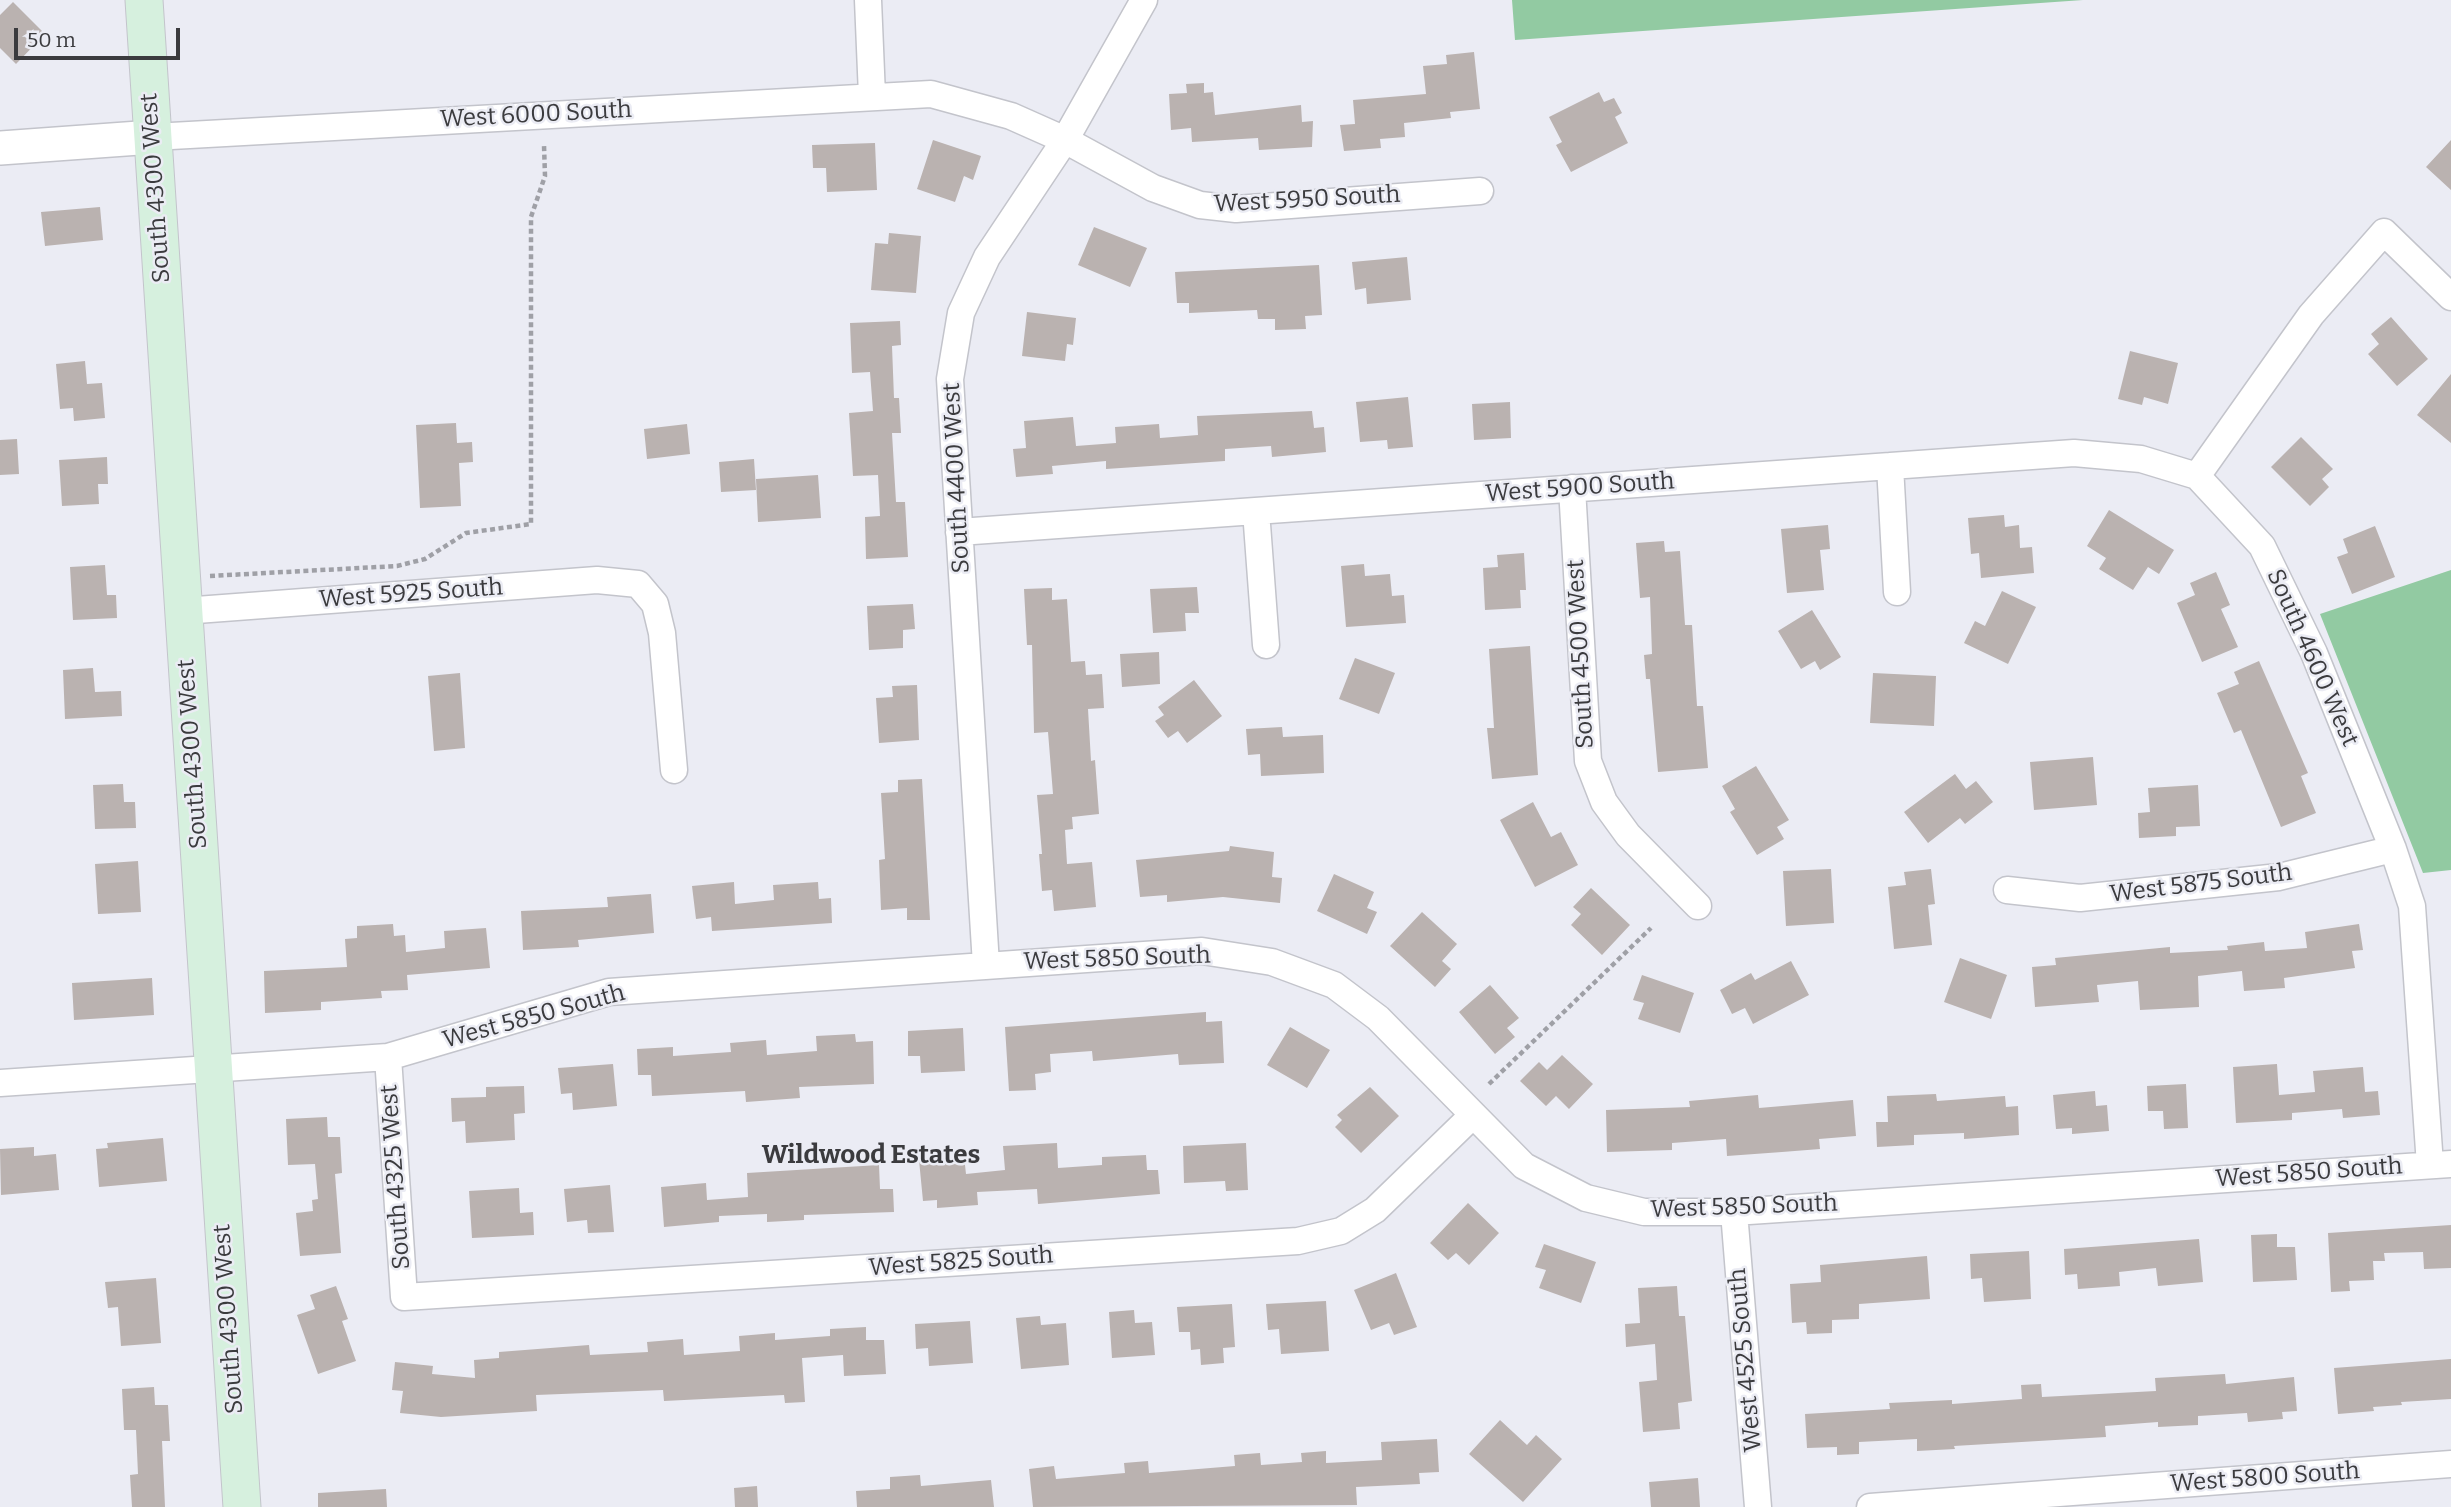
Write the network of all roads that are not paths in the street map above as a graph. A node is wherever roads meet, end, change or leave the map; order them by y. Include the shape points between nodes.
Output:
1 (144, 0) edge
2 (868, 0) edge
3 (1144, 0) edge
4 (872, 96) junction
5 (153, 137) junction
6 (1065, 140) junction
7 (0, 148) edge
8 (1480, 191) dead end
9 (2451, 297) edge
10 (1890, 466) junction
11 (2197, 476) junction
12 (1572, 488) junction
13 (1256, 511) junction
14 (959, 531) junction
15 (1897, 592) dead end
16 (182, 594) junction
17 (1266, 645) dead end
18 (674, 770) dead end
19 (2393, 849) junction
20 (2007, 890) dead end
21 (1698, 906) dead end
22 (986, 965) junction
23 (388, 1057) junction
24 (213, 1069) junction
25 (0, 1083) edge
26 (1473, 1115) junction
27 (2440, 1164) edge
28 (1734, 1212) junction
29 (404, 1297) joint
30 (2451, 1464) edge
31 (242, 1507) edge
32 (1758, 1507) edge
33 (1870, 1507) edge

1 - 5 main road, South 4300 West
2 - 4 street
3 - 6 street, South 4400 West
4 - 5 street, West 6000 South
4 - 6 street, West 6000 South via 931,94 972,103
5 - 7 street, West 6000 South
5 - 16 main road, South 4300 West
6 - 8 street, West 5950 South via 1153,188 1200,205 1236,209
6 - 14 street, South 4400 West via 987,257 961,313 950,379
9 - 11 street via 2384,232 2311,315
10 - 11 street, West 5900 South via 2074,453 2141,459
10 - 12 street, West 5900 South
10 - 15 street
11 - 19 street, South 4600 West via 2262,546 2314,653
12 - 13 street, West 5900 South
12 - 21 street, South 4500 West via 1588,761 1604,802 1628,835
13 - 14 street, West 5900 South
13 - 17 street
14 - 22 street, South 4400 West
16 - 18 street, West 5925 South via 597,580 638,584 655,604 662,633
16 - 24 main road, South 4300 West
19 - 20 street, West 5875 South via 2279,877 2080,898
19 - 27 street, South 4600 West via 2412,906
22 - 23 street, West 5850 South via 609,992
22 - 26 street, West 5850 South via 1202,951 1272,962 1334,985 1367,1010
23 - 24 street, West 5850 South
23 - 29 street, South 4325 West
24 - 25 street, West 5850 South
24 - 31 main road, South 4300 West
26 - 28 street, West 5850 South via 1524,1166 1586,1198 1644,1212
26 - 29 street, West 5825 South via 1375,1210 1341,1231 1298,1241
27 - 28 street, West 5850 South
28 - 32 street, West 4525 South
30 - 33 street, West 5800 South

